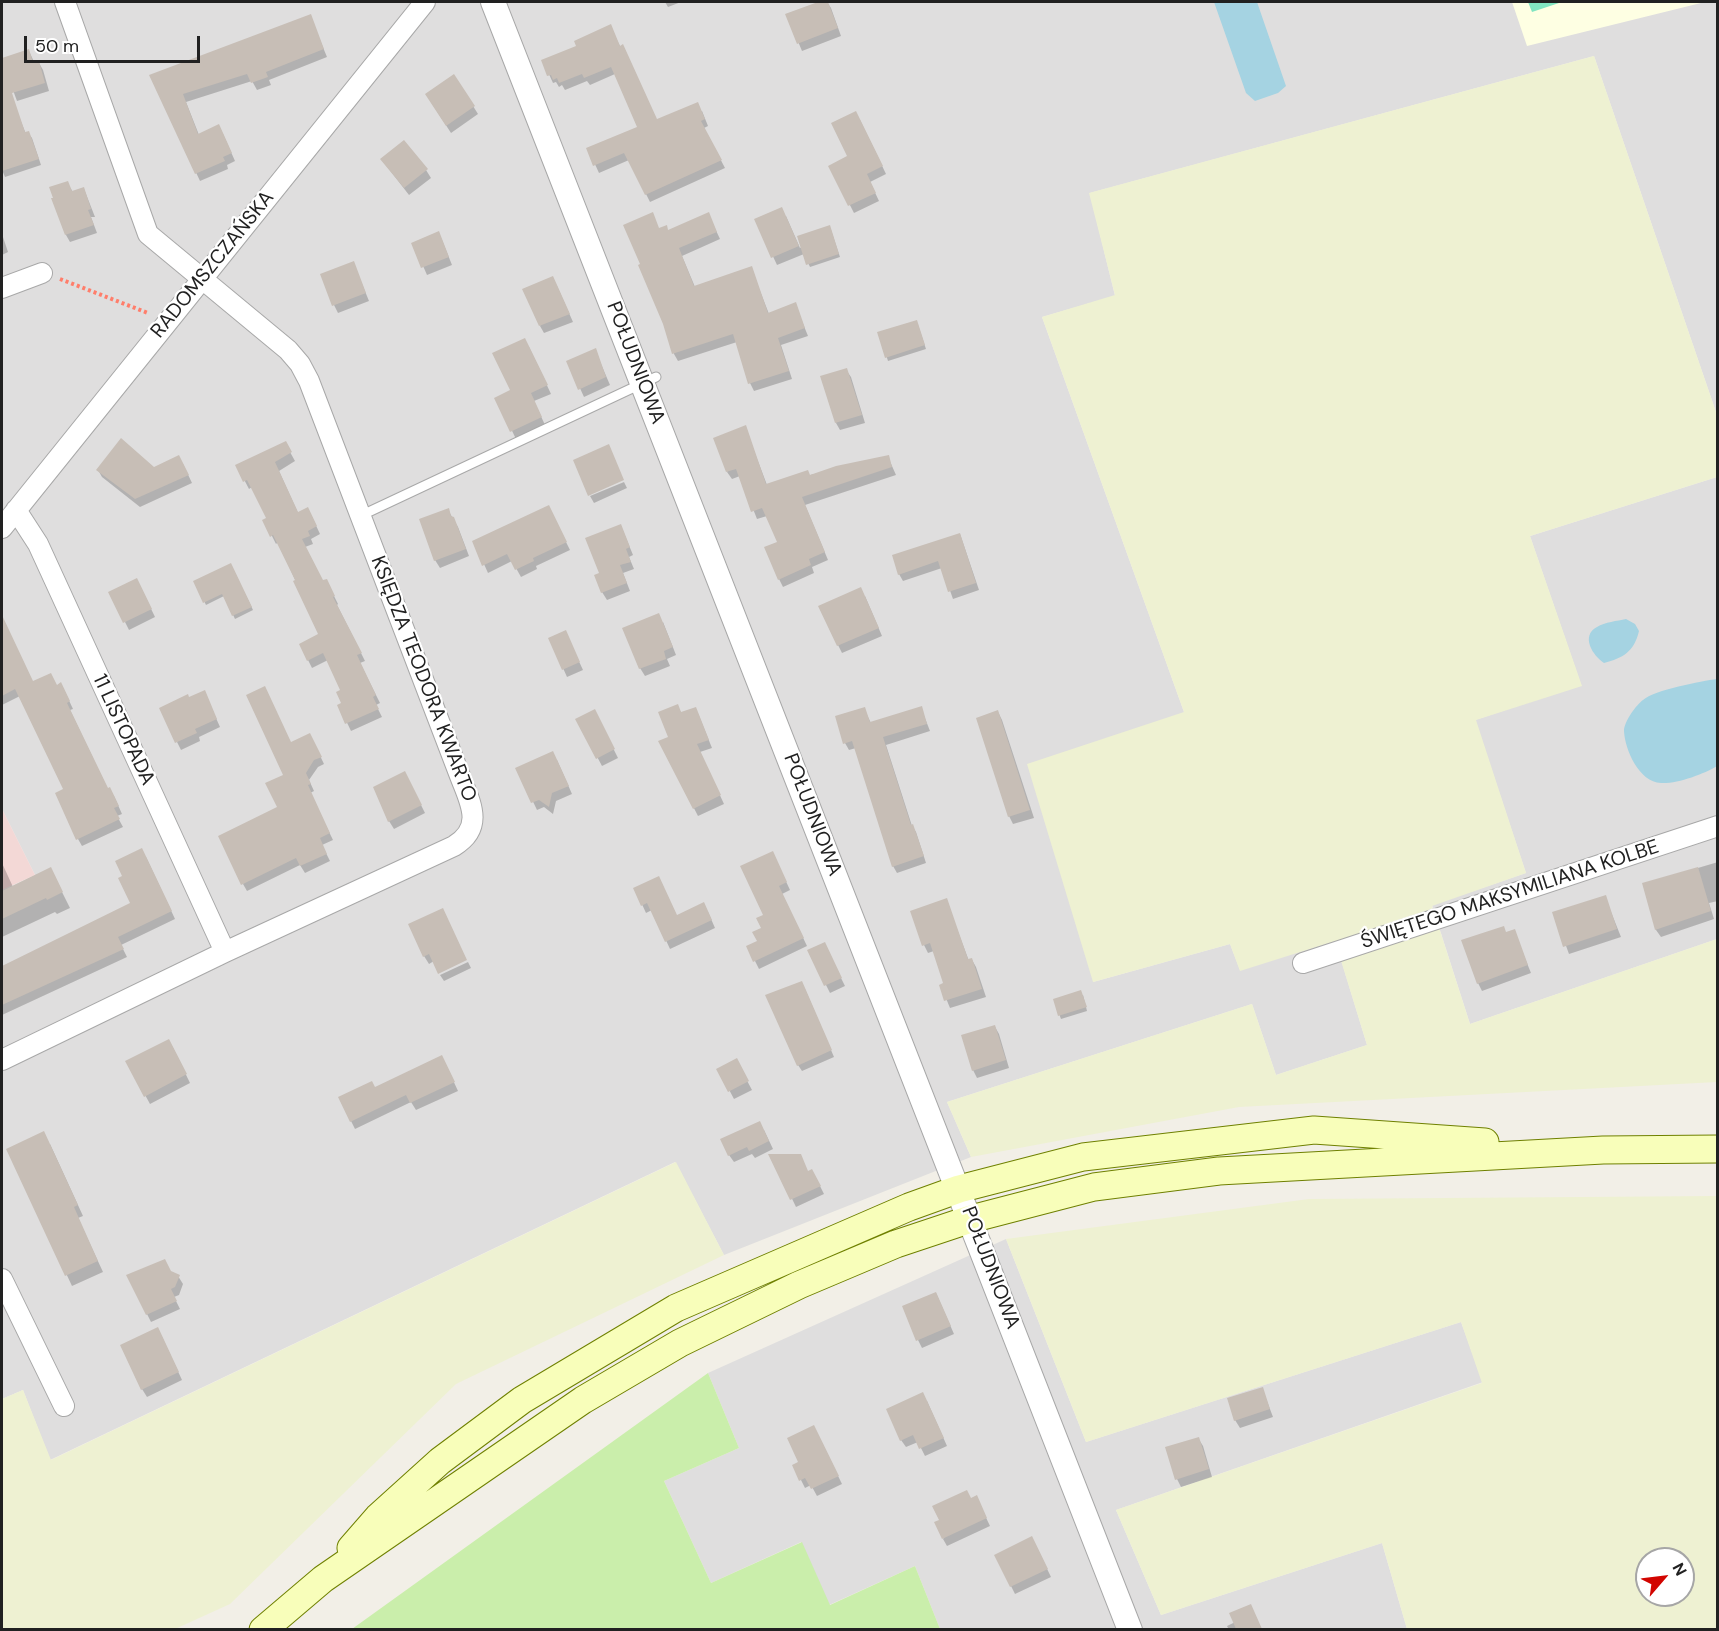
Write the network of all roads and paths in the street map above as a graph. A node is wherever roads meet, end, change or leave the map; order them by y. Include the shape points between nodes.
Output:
1 (65, 2) edge
2 (425, 2) edge
3 (493, 2) edge
4 (42, 273) joint
5 (202, 279) junction
6 (2, 288) edge
7 (168, 321) junction
8 (650, 380) junction
9 (16, 510) junction
10 (360, 516) junction
11 (2, 528) edge
12 (1718, 826) edge
13 (225, 952) junction
14 (1303, 963) dead end
15 (2, 1060) edge
16 (1718, 1149) edge
17 (1603, 1150) junction
18 (958, 1189) junction
19 (971, 1219) junction
20 (2, 1279) edge
21 (64, 1406) dead end
22 (323, 1579) junction
23 (263, 1629) edge
24 (1131, 1629) edge

1 - 5 street, KSIĘDZA TEODORA KWARTO via 148,234
2 - 5 street, RADOMSZCZAŃSKA
3 - 8 street, POŁUDNIOWA
4 - 6 street
4 - 7 path
5 - 7 street, RADOMSZCZAŃSKA
5 - 10 street, KSIĘDZA TEODORA KWARTO via 300,364
7 - 9 street, RADOMSZCZAŃSKA
8 - 10 lane
8 - 18 street, POŁUDNIOWA
9 - 11 street, RADOMSZCZAŃSKA
9 - 13 street, 11 LISTOPADA via 38,544
10 - 13 street, KSIĘDZA TEODORA KWARTO via 472,809 472,826 461,842
12 - 14 street, ŚWIĘTEGO MAKSYMILIANA KOLBE
13 - 15 street, KSIĘDZA TEODORA KWARTO
16 - 17 main road
17 - 18 main road via 1314,1130 1083,1157
17 - 19 main road via 1219,1172 1094,1187
18 - 19 street, POŁUDNIOWA
18 - 22 main road via 676,1308 522,1400 440,1461 378,1517
19 - 22 main road via 896,1244 799,1285 680,1343 582,1400
19 - 24 street, POŁUDNIOWA
20 - 21 street
22 - 23 main road

